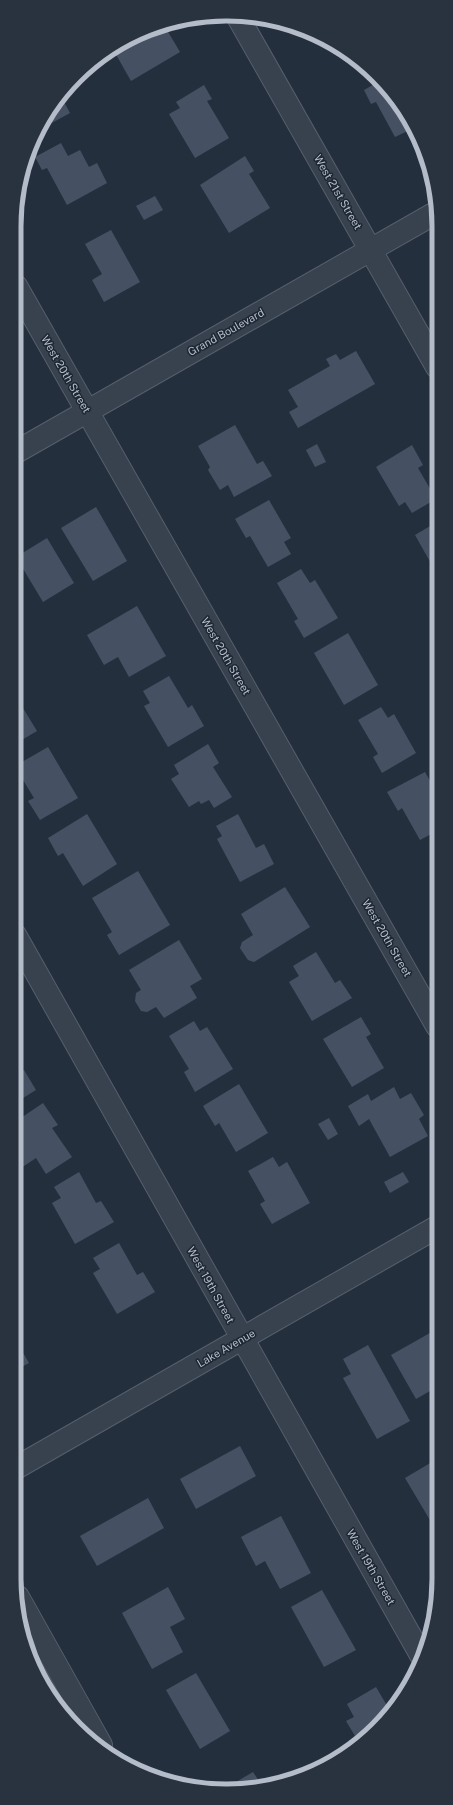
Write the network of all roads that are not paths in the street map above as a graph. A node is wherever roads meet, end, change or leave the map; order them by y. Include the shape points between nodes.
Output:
1 (240, 21) edge
2 (432, 215) edge
3 (372, 250) junction
4 (21, 295) edge
5 (432, 358) edge
6 (87, 411) junction
7 (21, 449) edge
8 (21, 946) edge
9 (432, 1017) edge
10 (432, 1230) edge
11 (242, 1339) junction
12 (21, 1465) edge
13 (23, 1606) edge
14 (419, 1651) edge
15 (98, 1739) edge

1 - 3 street, West 21st Street
2 - 3 street, Grand Boulevard
3 - 5 street, West 21st Street
3 - 6 street, Grand Boulevard
4 - 6 street, West 20th Street
6 - 7 street, Grand Boulevard
6 - 9 street, West 20th Street
8 - 11 street, West 19th Street
10 - 11 street, Lake Avenue
11 - 12 street, Lake Avenue
11 - 14 street, West 19th Street
13 - 15 street

